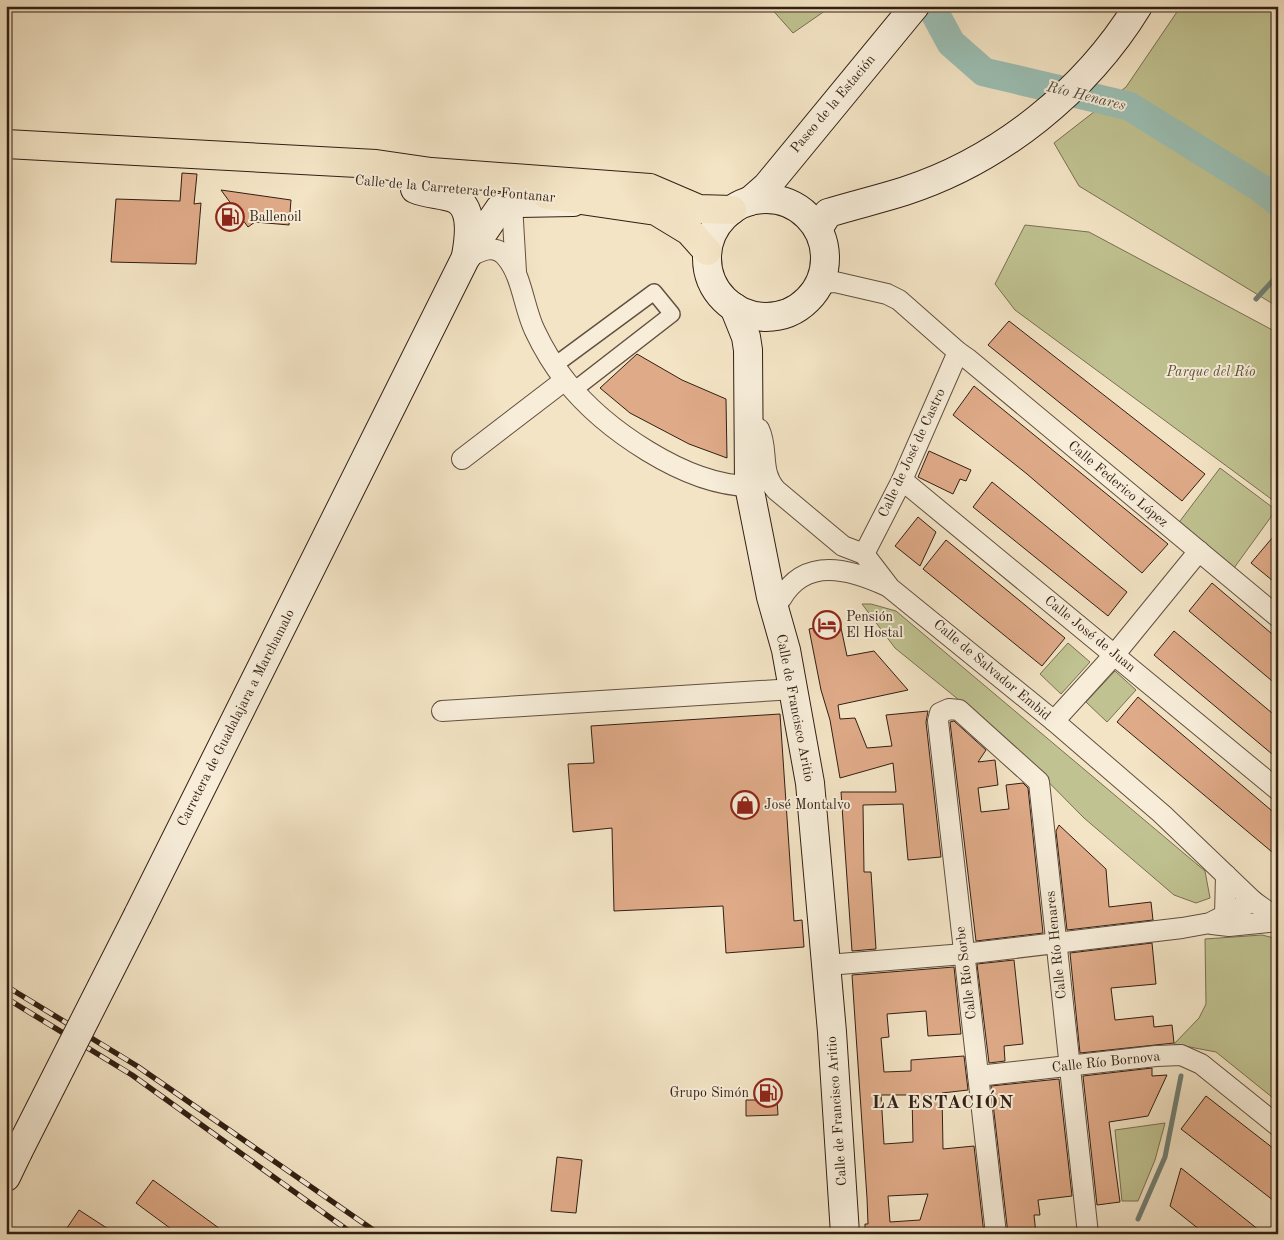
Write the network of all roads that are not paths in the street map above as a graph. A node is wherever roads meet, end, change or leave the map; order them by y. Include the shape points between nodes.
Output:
1 (916, 6) edge
2 (1138, 6) edge
3 (6, 144) edge
4 (158, 153) junction
5 (415, 189) junction
6 (578, 202) junction
7 (512, 204) junction
8 (741, 206) junction
9 (818, 229) junction
10 (707, 251) junction
11 (465, 259) junction
12 (516, 274) junction
13 (817, 286) junction
14 (734, 307) junction
15 (781, 315) junction
16 (958, 352) junction
17 (565, 378) junction
18 (759, 429) junction
19 (462, 459) dead end
20 (902, 480) junction
21 (749, 486) junction
22 (1199, 551) junction
23 (864, 554) junction
24 (890, 588) junction
25 (781, 599) junction
26 (1278, 617) edge
27 (786, 650) junction
28 (1115, 654) junction
29 (794, 689) junction
30 (442, 711) dead end
31 (940, 713) joint
32 (1054, 721) junction
33 (1278, 790) edge
34 (1226, 875) junction
35 (1253, 901) junction
36 (1218, 920) junction
37 (1278, 920) edge
38 (1056, 943) junction
39 (964, 954) junction
40 (826, 964) junction
41 (1070, 1066) junction
42 (978, 1076) junction
43 (1278, 1126) edge
44 (6, 1177) edge
45 (845, 1234) edge
46 (996, 1234) edge
47 (1088, 1234) edge

1 - 8 main road, Paseo de la Estación via 767,186
2 - 9 main road via 1103,56 1076,84 1008,140 960,168 906,190 828,213
3 - 4 main road, Calle de la Carretera de Fontanar
4 - 5 main road, Calle de la Carretera de Fontanar via 219,166
4 - 8 main road, Calle de la Carretera de Fontanar via 376,164 431,172 650,188 699,210
5 - 6 main road, Calle de la Carretera de Fontanar via 517,192
5 - 11 main road via 460,203 470,231
6 - 7 main road
6 - 10 main road, Calle de la Carretera de Fontanar via 656,211 689,231
7 - 11 main road via 496,212
7 - 12 street
8 - 9 main road via 762,198 781,200 798,208
8 - 10 main road via 715,228
9 - 13 main road via 825,255 823,275
10 - 14 main road via 713,284
11 - 12 street via 493,249 507,257
11 - 44 main road, Carretera de Guadalajara a Marchamalo, bridge
12 - 17 street via 535,331
13 - 15 main road via 799,307
13 - 16 street, Calle Federico López via 835,282 887,294 899,300
14 - 15 main road via 761,317
14 - 21 main road, Calle de Francisco Aritio via 748,350
15 - 18 main road via 770,330 761,355
16 - 20 street, Calle de José de Castro
16 - 22 street, Calle Federico López
17 - 17 street via 672,314 654,292
17 - 19 street
17 - 21 street via 622,434 672,465 720,483
18 - 23 street, Calle de Salvador Embid via 765,471 770,483 843,546
18 - 25 main road via 760,487
20 - 23 street, Calle de José de Castro
20 - 28 street, Calle José de Juan
21 - 27 main road, Calle de Francisco Aritio via 771,597
22 - 26 street, Calle Federico López
22 - 28 street
23 - 24 street, Calle de Salvador Embid
24 - 25 street via 844,572 808,572 796,579
24 - 32 street, Calle de Salvador Embid
25 - 27 main road
27 - 29 main road, Calle de Francisco Aritio
28 - 32 street
28 - 33 street, Calle José de Juan
29 - 30 street
29 - 40 main road, Calle de Francisco Aritio via 810,783
31 - 38 street, Calle Río Henares via 959,710 1039,782
31 - 39 street, Calle Río Sorbe via 938,721
32 - 34 street, Calle de Salvador Embid via 1162,814
34 - 35 street, Calle de Salvador Embid
34 - 36 street
35 - 36 street
35 - 37 street, Calle de Salvador Embid
36 - 37 street via 1229,926
36 - 38 street
38 - 39 street
38 - 41 street, Calle Río Henares
39 - 40 street
39 - 42 street, Calle Río Sorbe
40 - 45 main road, Calle de Francisco Aritio
41 - 42 street, Calle Río Bornova
41 - 43 street, Calle Río Bornova via 1181,1055 1201,1064
41 - 47 street, Calle Río Henares
42 - 46 street, Calle Río Sorbe

